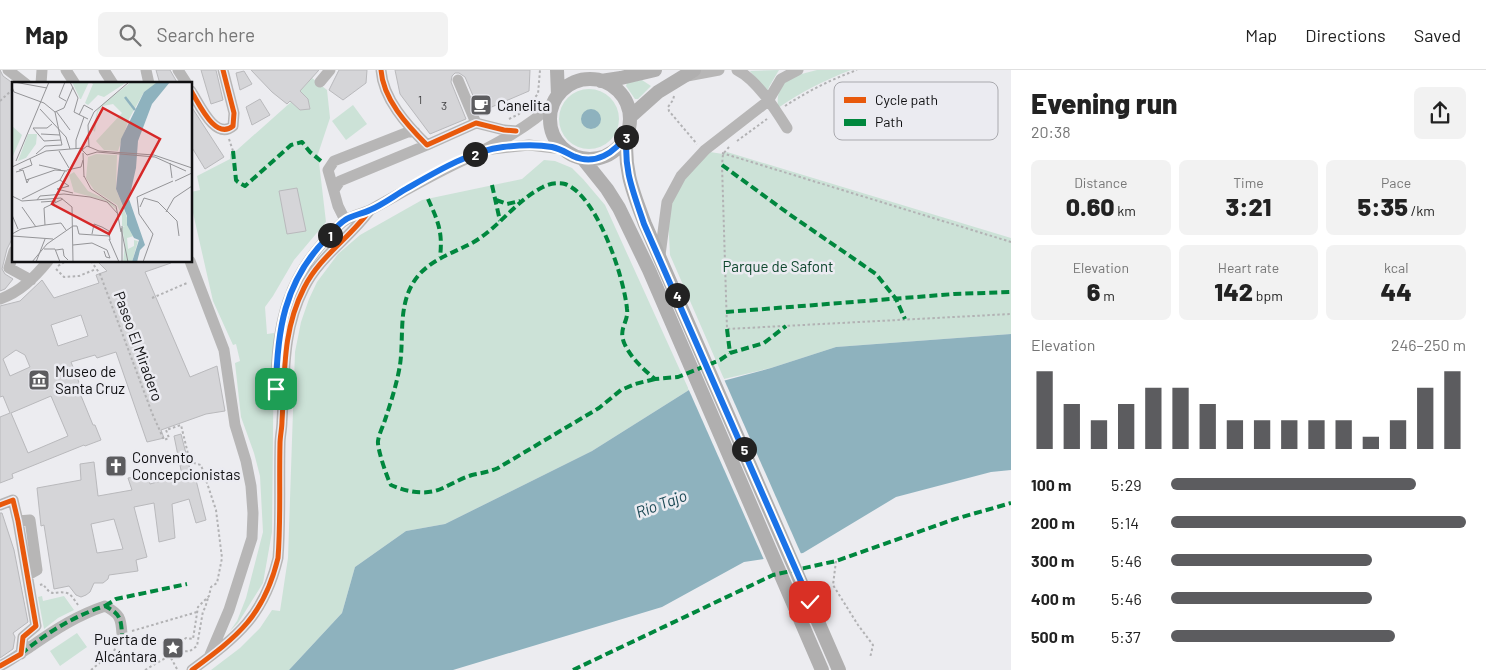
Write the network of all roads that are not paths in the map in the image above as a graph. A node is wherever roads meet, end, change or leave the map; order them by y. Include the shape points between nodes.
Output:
1 (8, 70) edge
2 (66, 70) edge
3 (104, 70) edge
4 (178, 70) edge
5 (223, 70) edge
6 (330, 70) edge
7 (381, 70) edge
8 (557, 70) edge
9 (581, 70) edge
10 (654, 70) edge
11 (694, 70) edge
12 (719, 70) edge
13 (736, 70) edge
14 (798, 70) edge
15 (680, 77) junction
16 (458, 80) dead end
17 (598, 80) junction
18 (23, 82) edge
19 (74, 82) edge
20 (112, 82) edge
21 (186, 82) edge
22 (320, 82) dead end
23 (192, 93) edge
24 (555, 99) junction
25 (768, 101) junction
26 (630, 117) junction
27 (476, 123) junction
28 (787, 128) dead end
29 (516, 131) junction
30 (415, 132) junction
31 (627, 134) junction
32 (427, 145) junction
33 (485, 150) junction
34 (563, 150) junction
35 (583, 159) junction
36 (334, 190) junction
37 (370, 210) junction
38 (345, 220) junction
39 (660, 256) junction
40 (12, 258) edge
41 (47, 262) edge
42 (190, 262) edge
43 (30, 280) junction
44 (0, 299) edge
45 (280, 442) junction
46 (0, 505) edge
47 (122, 634) road end
48 (21, 654) junction
49 (210, 657) junction
50 (0, 666) edge
51 (192, 670) edge
52 (822, 670) edge
53 (839, 670) edge

1 - 18 street
2 - 19 street
3 - 20 street
4 - 21 street
5 - 23 street via 234,113 233,126 229,130 223,131 214,126
6 - 22 street
7 - 30 street via 388,96
8 - 24 main road
9 - 17 main road
10 - 17 main road
11 - 15 main road
12 - 15 street
13 - 25 street via 752,81
14 - 25 street via 781,79
15 - 26 main road
16 - 27 street
17 - 24 main road via 574,82
17 - 26 main road via 621,94
24 - 29 street via 530,123
24 - 34 main road via 550,128
25 - 28 street
25 - 39 street via 705,150 681,176 667,202
26 - 31 main road
27 - 29 street
27 - 32 street
29 - 33 street
30 - 32 street
30 - 36 street via 334,161 328,170
31 - 35 main road via 620,146 609,154
31 - 39 main road via 625,153 630,184
32 - 36 street via 340,182
33 - 34 street via 529,145
33 - 37 street via 420,181
34 - 35 main road
35 - 52 main road via 619,208 649,270
36 - 38 street
37 - 38 street
37 - 45 street via 358,228 323,260 300,296 286,347
38 - 45 street via 310,258 287,301 276,364
39 - 53 main road
40 - 43 street via 9,268
41 - 43 street
42 - 49 street via 224,350 235,425 246,461 254,513 252,538
43 - 44 street
45 - 49 street via 280,540 274,574 250,621
46 - 48 street via 13,500 36,626 23,637
47 - 48 street via 121,620 105,606 84,613
48 - 50 street
49 - 51 street

